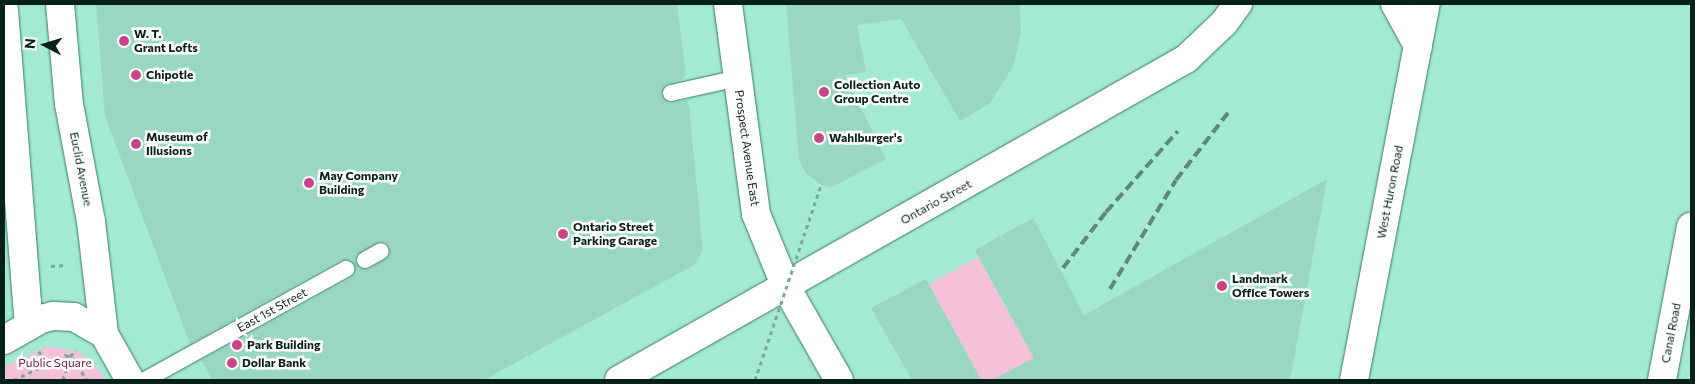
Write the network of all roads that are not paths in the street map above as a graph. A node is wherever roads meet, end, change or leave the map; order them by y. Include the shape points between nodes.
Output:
1 (60, 4) edge
2 (728, 4) edge
3 (1238, 4) edge
4 (1395, 4) edge
5 (1426, 4) edge
6 (4, 10) edge
7 (1418, 46) junction
8 (738, 78) junction
9 (671, 93) dead end
10 (1691, 227) edge
11 (381, 251) dead end
12 (365, 260) dead end
13 (346, 269) dead end
14 (786, 287) junction
15 (104, 334) junction
16 (34, 338) junction
17 (4, 340) edge
18 (130, 380) edge
19 (145, 380) edge
20 (619, 380) edge
21 (838, 380) edge
22 (1354, 380) edge
23 (1662, 380) edge

1 - 15 main road, Euclid Avenue via 69,104 91,220
2 - 8 main road, Prospect Avenue East
3 - 14 main road, Ontario Street via 1224,23 1186,59
4 - 7 main road
5 - 7 main road, West Huron Road
6 - 16 main road
7 - 22 main road, West Huron Road
8 - 9 lane
8 - 14 main road, Prospect Avenue East via 756,214
10 - 23 main road, Canal Road
11 - 12 lane
13 - 19 lane, East 1st Street
14 - 20 main road, Ontario Street
14 - 21 main road, Prospect Avenue East
15 - 16 main road via 87,322 64,316 41,319
15 - 18 main road
16 - 17 main road

